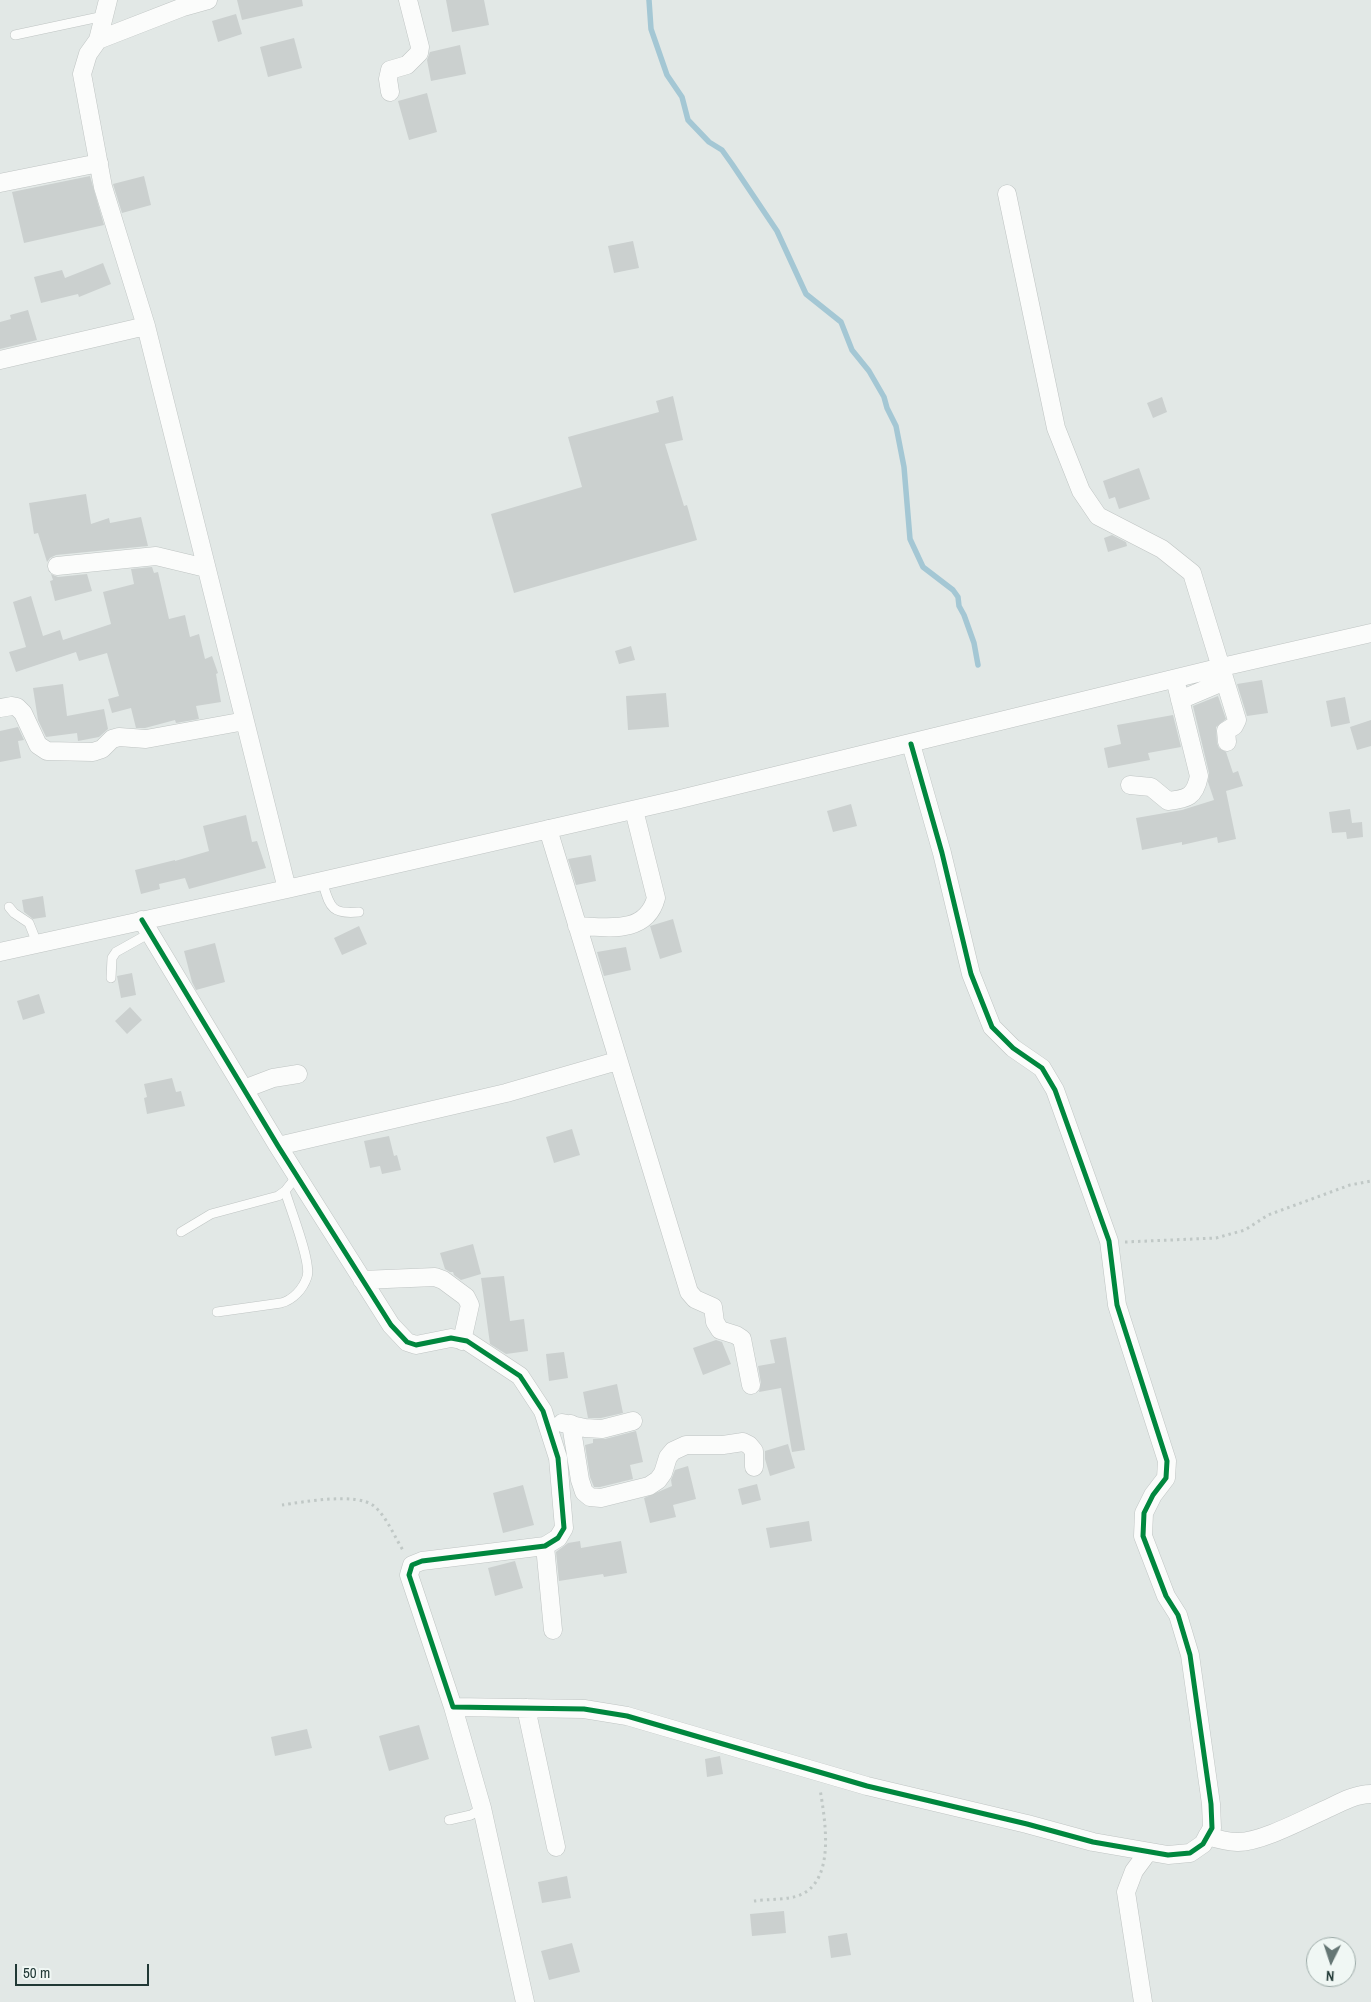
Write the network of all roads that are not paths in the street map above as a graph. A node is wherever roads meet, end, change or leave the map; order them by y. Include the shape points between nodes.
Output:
1 (208, 0) edge
2 (408, 0) edge
3 (106, 8) edge
4 (15, 35) dead end
5 (98, 40) junction
6 (390, 92) dead end
7 (99, 162) junction
8 (0, 183) edge
9 (1007, 194) dead end
10 (146, 326) junction
11 (0, 360) edge
12 (57, 566) dead end
13 (206, 568) junction
14 (1371, 633) edge
15 (1223, 674) junction
16 (1175, 678) junction
17 (1180, 700) junction
18 (0, 708) edge
19 (245, 721) junction
20 (1227, 742) dead end
21 (911, 744) junction
22 (1130, 786) dead end
23 (634, 810) junction
24 (548, 829) junction
25 (322, 881) junction
26 (287, 889) junction
27 (9, 907) dead end
28 (359, 912) dead end
29 (146, 926) junction
30 (577, 926) junction
31 (37, 943) junction
32 (0, 952) edge
33 (111, 978) dead end
34 (617, 1061) junction
35 (298, 1074) dead end
36 (244, 1089) junction
37 (278, 1146) junction
38 (297, 1176) junction
39 (285, 1191) junction
40 (181, 1232) dead end
41 (362, 1280) junction
42 (217, 1312) dead end
43 (462, 1340) junction
44 (751, 1385) dead end
45 (633, 1421) dead end
46 (546, 1422) junction
47 (571, 1424) junction
48 (754, 1467) dead end
49 (545, 1546) junction
50 (553, 1630) dead end
51 (453, 1707) junction
52 (526, 1708) junction
53 (1371, 1794) edge
54 (482, 1808) junction
55 (449, 1820) dead end
56 (1207, 1836) junction
57 (556, 1847) dead end
58 (1148, 1852) junction
59 (525, 2002) edge
60 (1142, 2002) edge

1 - 5 street via 183,6
2 - 6 street via 419,53 407,64 390,70
3 - 4 lane
3 - 5 street
5 - 7 street via 88,54 82,74
7 - 8 street
7 - 10 street
9 - 15 street via 1056,428 1081,490 1098,516 1162,550 1192,573
10 - 11 street
10 - 13 street
12 - 13 street via 156,556
13 - 19 street
14 - 15 street
15 - 16 street
15 - 17 street
15 - 20 street via 1237,720 1226,731
16 - 17 street
16 - 21 street
17 - 22 street via 1199,776 1197,787 1182,799 1168,800 1151,787
18 - 19 street via 12,706 23,712 38,745 47,751 93,752 119,737 146,738
19 - 26 street
21 - 23 street
21 - 56 street via 971,974 992,1028 1012,1048 1042,1068 1055,1090 1109,1241 1117,1305 1167,1461 1166,1478 1144,1512 1143,1536 1166,1596 1178,1615 1190,1656 1211,1804 1212,1828
23 - 24 street
23 - 30 street via 656,898 654,906 639,922 623,928
24 - 25 street
24 - 30 street
25 - 26 street
25 - 28 lane via 328,901 336,910
26 - 29 street
27 - 31 lane via 14,914 30,923
29 - 31 street
29 - 33 lane via 116,952 112,958
29 - 36 street
30 - 34 street
31 - 32 street
34 - 37 street via 506,1093
34 - 44 street via 689,1292 695,1299 712,1306 720,1330 742,1339
35 - 36 street via 273,1078
36 - 37 street
37 - 38 street
38 - 39 lane
38 - 41 street
39 - 40 lane via 278,1196 212,1214
39 - 42 lane via 307,1259 308,1276 291,1300
41 - 43 street via 391,1325 407,1342 416,1345 451,1338
41 - 43 street via 435,1277 443,1280 466,1297 470,1305
43 - 46 street via 520,1376 543,1411
45 - 47 street via 602,1429
46 - 47 street
46 - 49 street via 558,1458 564,1528 558,1538
47 - 48 street via 580,1480 590,1498 649,1486 663,1473 673,1451 686,1445 743,1442 754,1452
49 - 50 street
49 - 51 street via 422,1561 412,1566 409,1575
51 - 52 street
51 - 54 street
52 - 57 street
52 - 58 street via 584,1709 627,1716 867,1786 1093,1842
53 - 56 street via 1346,1800 1252,1840 1224,1841
54 - 55 lane via 471,1815
54 - 59 street
56 - 58 street via 1203,1844 1190,1853 1168,1856
58 - 60 street via 1134,1870 1126,1892

